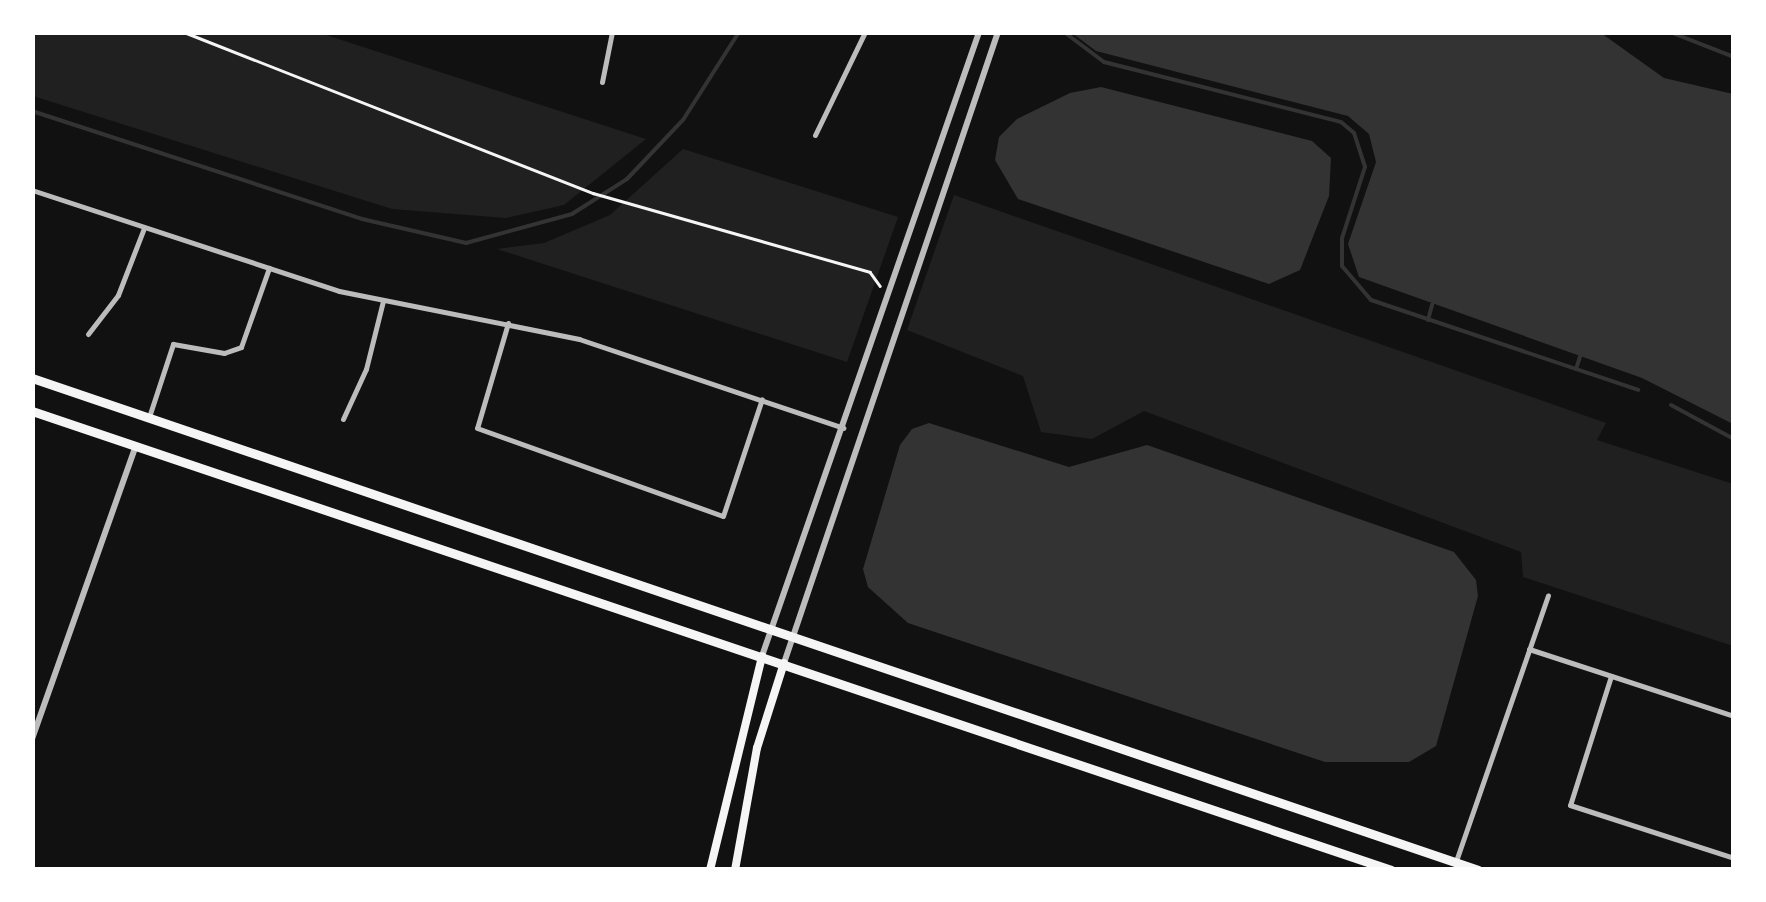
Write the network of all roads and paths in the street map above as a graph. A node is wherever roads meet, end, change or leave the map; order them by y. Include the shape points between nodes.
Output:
1 (184, 32) edge
2 (612, 32) edge
3 (866, 32) edge
4 (978, 32) edge
5 (998, 32) edge
6 (602, 82) dead end
7 (815, 135) dead end
8 (32, 190) edge
9 (145, 227) junction
10 (269, 268) junction
11 (880, 286) dead end
12 (382, 302) junction
13 (508, 323) junction
14 (88, 334) dead end
15 (32, 378) edge
16 (762, 399) junction
17 (32, 411) edge
18 (149, 416) junction
19 (343, 420) dead end
20 (843, 428) junction
21 (136, 446) junction
22 (1548, 594) dead end
23 (774, 626) junction
24 (794, 633) junction
25 (1528, 649) junction
26 (762, 656) junction
27 (784, 663) junction
28 (1611, 676) junction
29 (1734, 716) edge
30 (32, 739) edge
31 (1734, 858) edge
32 (1456, 862) junction
33 (710, 870) edge
34 (734, 870) edge
35 (1391, 870) edge
36 (1478, 870) edge

1 - 11 path via 593,193 870,272
2 - 6 street
3 - 7 street
4 - 20 street
5 - 24 street
8 - 9 street
9 - 10 street
9 - 14 street via 118,296
10 - 12 street
10 - 18 street via 241,347 224,354 173,344
12 - 13 street
12 - 19 street via 366,369
13 - 16 street via 580,338
13 - 16 street via 477,428 723,516
15 - 18 main road
16 - 20 street
17 - 21 main road
18 - 23 main road
20 - 23 street
21 - 26 main road
21 - 30 street
22 - 25 street
23 - 24 main road
23 - 26 street
24 - 27 street
24 - 32 main road
25 - 28 street
25 - 32 street
26 - 27 main road
26 - 33 main road
27 - 34 main road via 757,748
27 - 35 main road
28 - 29 street
28 - 31 street via 1570,805
32 - 36 main road

